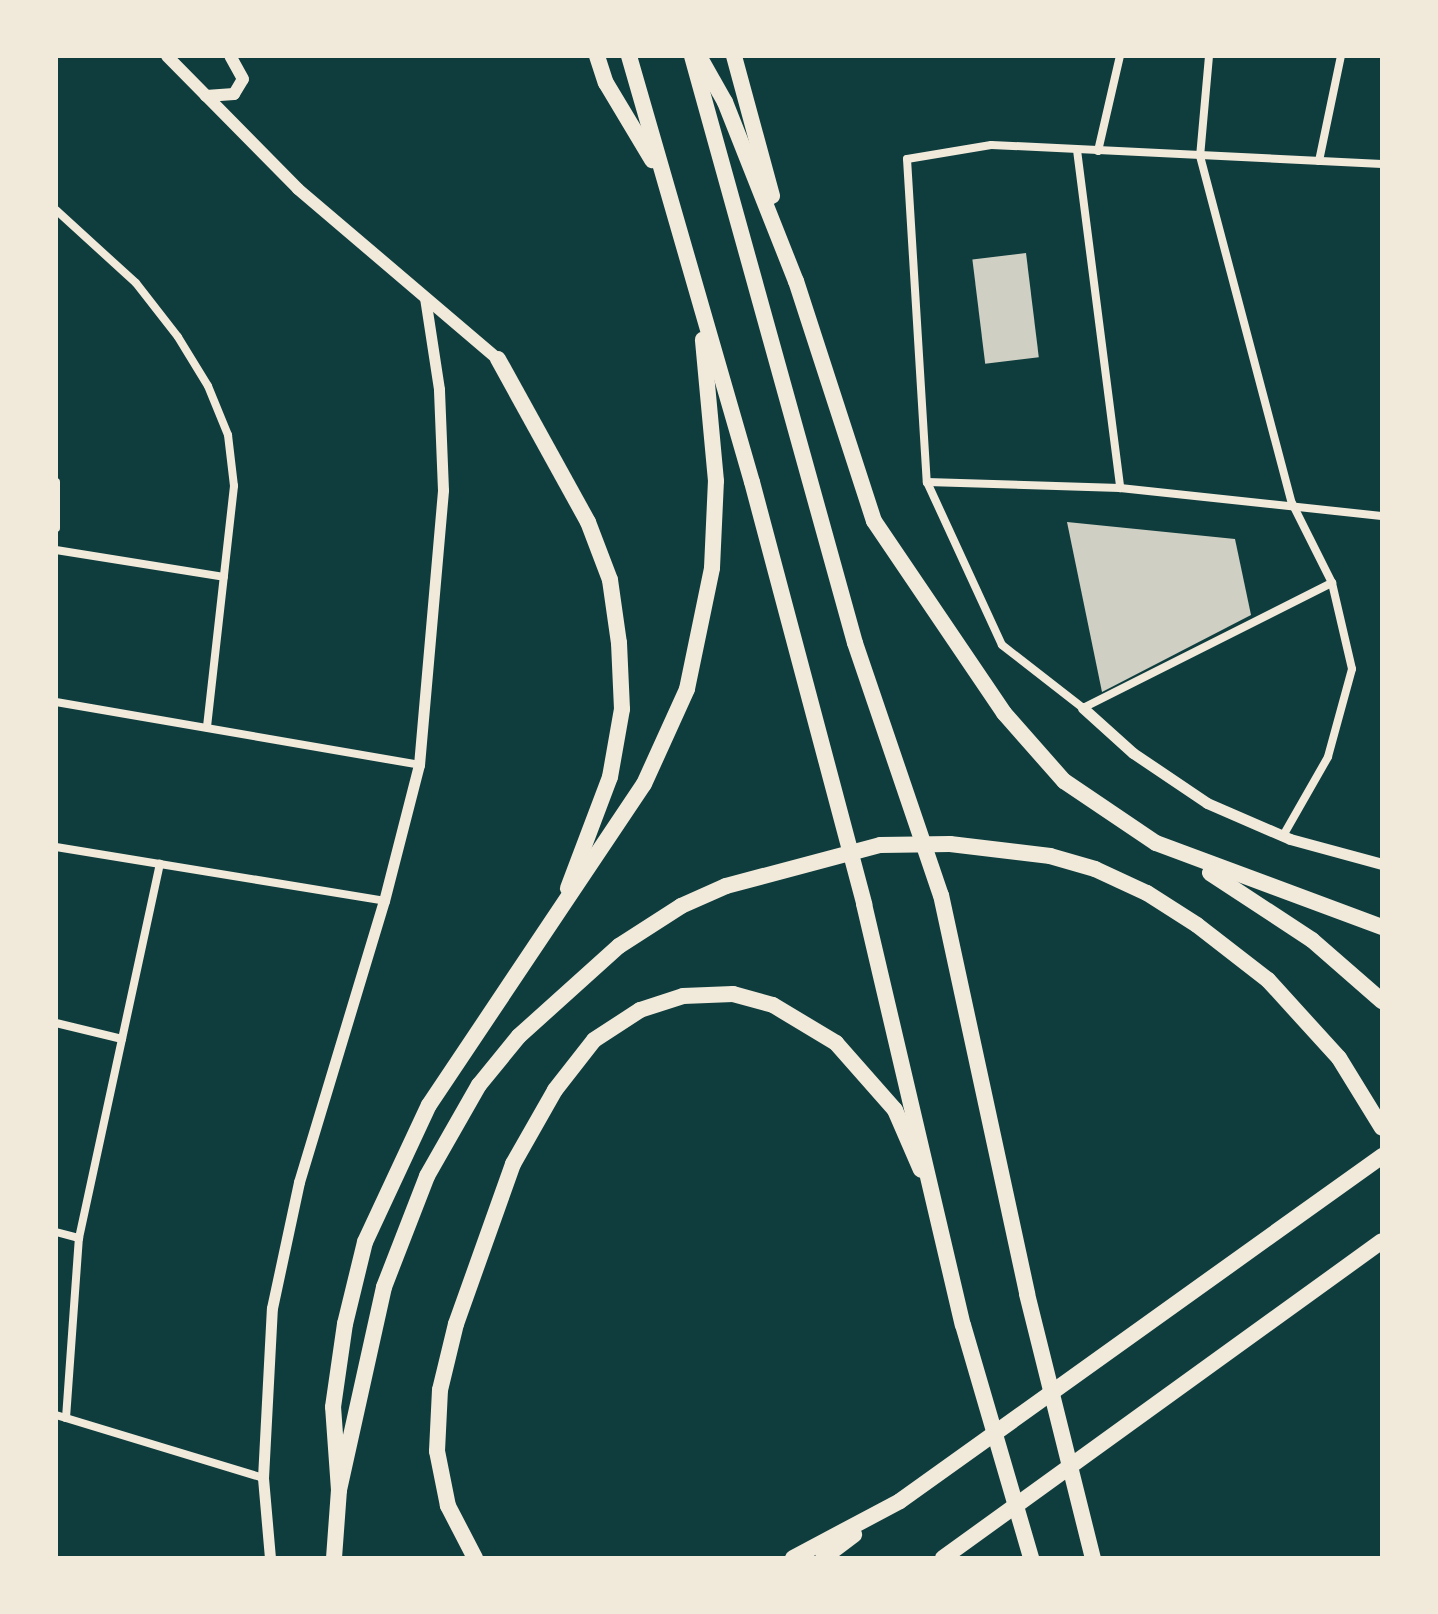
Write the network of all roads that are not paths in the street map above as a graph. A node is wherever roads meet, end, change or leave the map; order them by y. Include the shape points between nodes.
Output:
1 (167, 56) edge
2 (230, 56) edge
3 (597, 56) edge
4 (629, 56) edge
5 (692, 56) edge
6 (698, 56) edge
7 (734, 56) edge
8 (1120, 56) edge
9 (1209, 56) edge
10 (1341, 56) edge
11 (206, 96) junction
12 (1077, 150) junction
13 (1098, 151) junction
14 (1200, 156) junction
15 (1319, 161) junction
16 (1382, 164) edge
17 (664, 180) junction
18 (56, 210) edge
19 (789, 264) junction
20 (425, 297) junction
21 (700, 302) junction
22 (498, 359) joint
23 (56, 482) edge
24 (927, 482) junction
25 (1120, 488) junction
26 (1292, 503) junction
27 (1382, 516) edge
28 (56, 528) edge
29 (56, 550) edge
30 (224, 577) junction
31 (1332, 583) junction
32 (56, 702) edge
33 (1083, 708) junction
34 (207, 727) junction
35 (419, 765) junction
36 (1283, 836) junction
37 (56, 847) edge
38 (1186, 856) junction
39 (160, 864) junction
40 (1382, 864) edge
41 (384, 901) junction
42 (1382, 927) edge
43 (547, 935) junction
44 (1382, 1001) edge
45 (56, 1023) edge
46 (122, 1039) junction
47 (1382, 1128) edge
48 (1382, 1156) edge
49 (940, 1214) junction
50 (56, 1232) edge
51 (79, 1238) junction
52 (1382, 1241) edge
53 (56, 1415) edge
54 (66, 1418) junction
55 (263, 1478) junction
56 (339, 1490) junction
57 (900, 1501) junction
58 (946, 1555) edge
59 (270, 1558) edge
60 (334, 1558) edge
61 (475, 1558) edge
62 (793, 1558) edge
63 (823, 1558) edge
64 (1031, 1558) edge
65 (1093, 1558) edge

1 - 11 main road
2 - 11 main road via 243,79 234,94
3 - 17 highway via 606,83
4 - 17 highway
5 - 65 highway via 855,643 941,895 1027,1294
6 - 19 highway via 725,102
7 - 19 highway
8 - 13 street
9 - 14 street
10 - 15 street
11 - 20 main road via 298,189
12 - 13 street
12 - 24 street via 991,145 907,159
12 - 25 street
13 - 14 street
14 - 15 street
14 - 26 street
15 - 16 street
17 - 21 highway
18 - 30 street via 136,283 208,386 228,435 234,486
19 - 38 highway via 874,521 936,618 1004,713 1064,781 1156,843
20 - 22 main road
20 - 35 street via 439,389 443,490
21 - 43 highway via 716,481 712,568 687,689 644,784
21 - 49 highway via 860,890
22 - 43 highway via 588,522 610,580 619,643 622,709 610,777
23 - 28 street
24 - 25 street
24 - 33 street via 1002,645
25 - 26 street
26 - 27 street
26 - 31 street
29 - 30 street
30 - 34 street
31 - 33 street
31 - 36 street via 1352,669 1328,757
32 - 34 street
33 - 36 street via 1133,753 1207,803
34 - 35 street
35 - 41 street
36 - 40 street
37 - 39 street
38 - 42 highway
38 - 44 highway via 1312,940
39 - 41 street
39 - 46 street
41 - 55 street via 328,1076 278,1280
43 - 56 highway via 429,1105 365,1242 345,1324 333,1407
45 - 46 street
46 - 51 street
47 - 56 highway via 1339,1058 1268,980 1147,893 1050,856 950,844 880,845 726,886 681,906 619,946 519,1036 479,1085 427,1176 384,1287
48 - 57 highway
49 - 61 highway via 895,1110 836,1043 773,1005 733,994 683,996 640,1010 594,1040 555,1090 513,1164 456,1324 440,1390 437,1451 448,1506
49 - 64 highway via 963,1325
50 - 51 street
51 - 54 street
52 - 58 highway
53 - 54 street
54 - 55 street
55 - 59 street
56 - 60 highway
57 - 62 highway
57 - 63 highway

